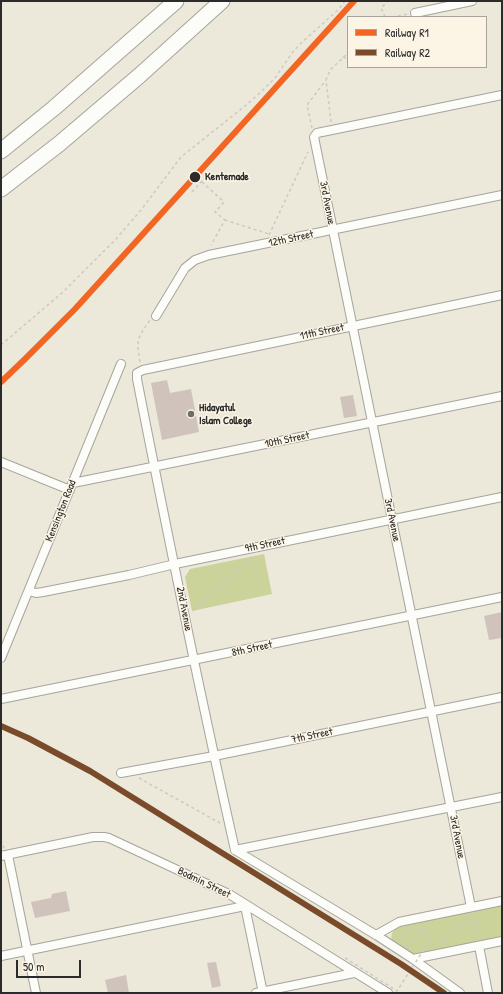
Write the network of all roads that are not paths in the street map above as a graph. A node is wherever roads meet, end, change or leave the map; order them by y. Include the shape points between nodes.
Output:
1 (176, 1) edge
2 (222, 1) edge
3 (472, 1) edge
4 (415, 13) road end
5 (502, 95) edge
6 (1, 151) edge
7 (1, 189) edge
8 (502, 195) edge
9 (333, 230) junction
10 (502, 295) edge
11 (154, 317) road end
12 (352, 326) junction
13 (121, 364) dead end
14 (142, 367) joint
15 (502, 396) edge
16 (372, 423) junction
17 (1, 462) edge
18 (154, 468) junction
19 (71, 486) junction
20 (502, 497) edge
21 (392, 519) junction
22 (175, 564) junction
23 (29, 591) junction
24 (502, 597) edge
25 (412, 616) junction
26 (1, 658) edge
27 (194, 660) junction
28 (502, 697) edge
29 (1, 699) edge
30 (431, 711) junction
31 (214, 756) junction
32 (124, 772) road end
33 (502, 797) edge
34 (451, 807) junction
35 (235, 850) junction
36 (4, 856) edge
37 (502, 901) edge
38 (245, 906) junction
39 (471, 907) junction
40 (376, 935) junction
41 (502, 941) edge
42 (479, 946) junction
43 (28, 951) junction
44 (1, 956) edge
45 (413, 959) junction
46 (354, 973) junction
47 (36, 993) edge
48 (260, 993) edge
49 (388, 993) edge
50 (460, 993) edge
51 (488, 993) edge

1 - 6 highway
2 - 7 highway via 139,76
3 - 4 street
5 - 9 street, 3rd Avenue via 316,135
8 - 9 street, 12th Street
9 - 11 street, 12th Street via 195,260 186,268
9 - 12 street, 3rd Avenue
10 - 12 street, 11th Street
12 - 14 street, 11th Street
12 - 16 street, 3rd Avenue
13 - 19 street, Kensington Road
14 - 18 street, 2nd Avenue via 137,373 137,379
15 - 16 street, 10th Street
16 - 18 street, 10th Street
16 - 21 street, 3rd Avenue
17 - 19 street
18 - 19 street, 10th Street
18 - 22 street, 2nd Avenue
19 - 23 street, Kensington Road
20 - 21 street, 9th Street
21 - 22 street, 9th Street
21 - 25 street, 3rd Avenue
22 - 23 street, 9th Street via 43,592
22 - 27 street, 2nd Avenue
23 - 26 street, Kensington Road
24 - 25 street, 8th Street
25 - 27 street, 8th Street
25 - 30 street, 3rd Avenue
27 - 29 street, 8th Street
27 - 31 street, 2nd Avenue
28 - 30 street, 7th Street
30 - 31 street, 7th Street
30 - 34 street, 3rd Avenue
31 - 32 street, 7th Street
31 - 35 street, 2nd Avenue
33 - 34 street
34 - 35 street
34 - 39 street, 3rd Avenue
35 - 40 street
36 - 38 street, Bodmin Street via 93,837 104,837 229,894
36 - 43 street
37 - 39 street
38 - 43 street
38 - 46 street, Bodmin Street
38 - 48 street
39 - 40 street via 399,922
40 - 45 street
41 - 42 street
42 - 45 street
42 - 51 street
43 - 44 street
43 - 47 street
45 - 50 street
46 - 48 street
46 - 49 street, Bodmin Street

